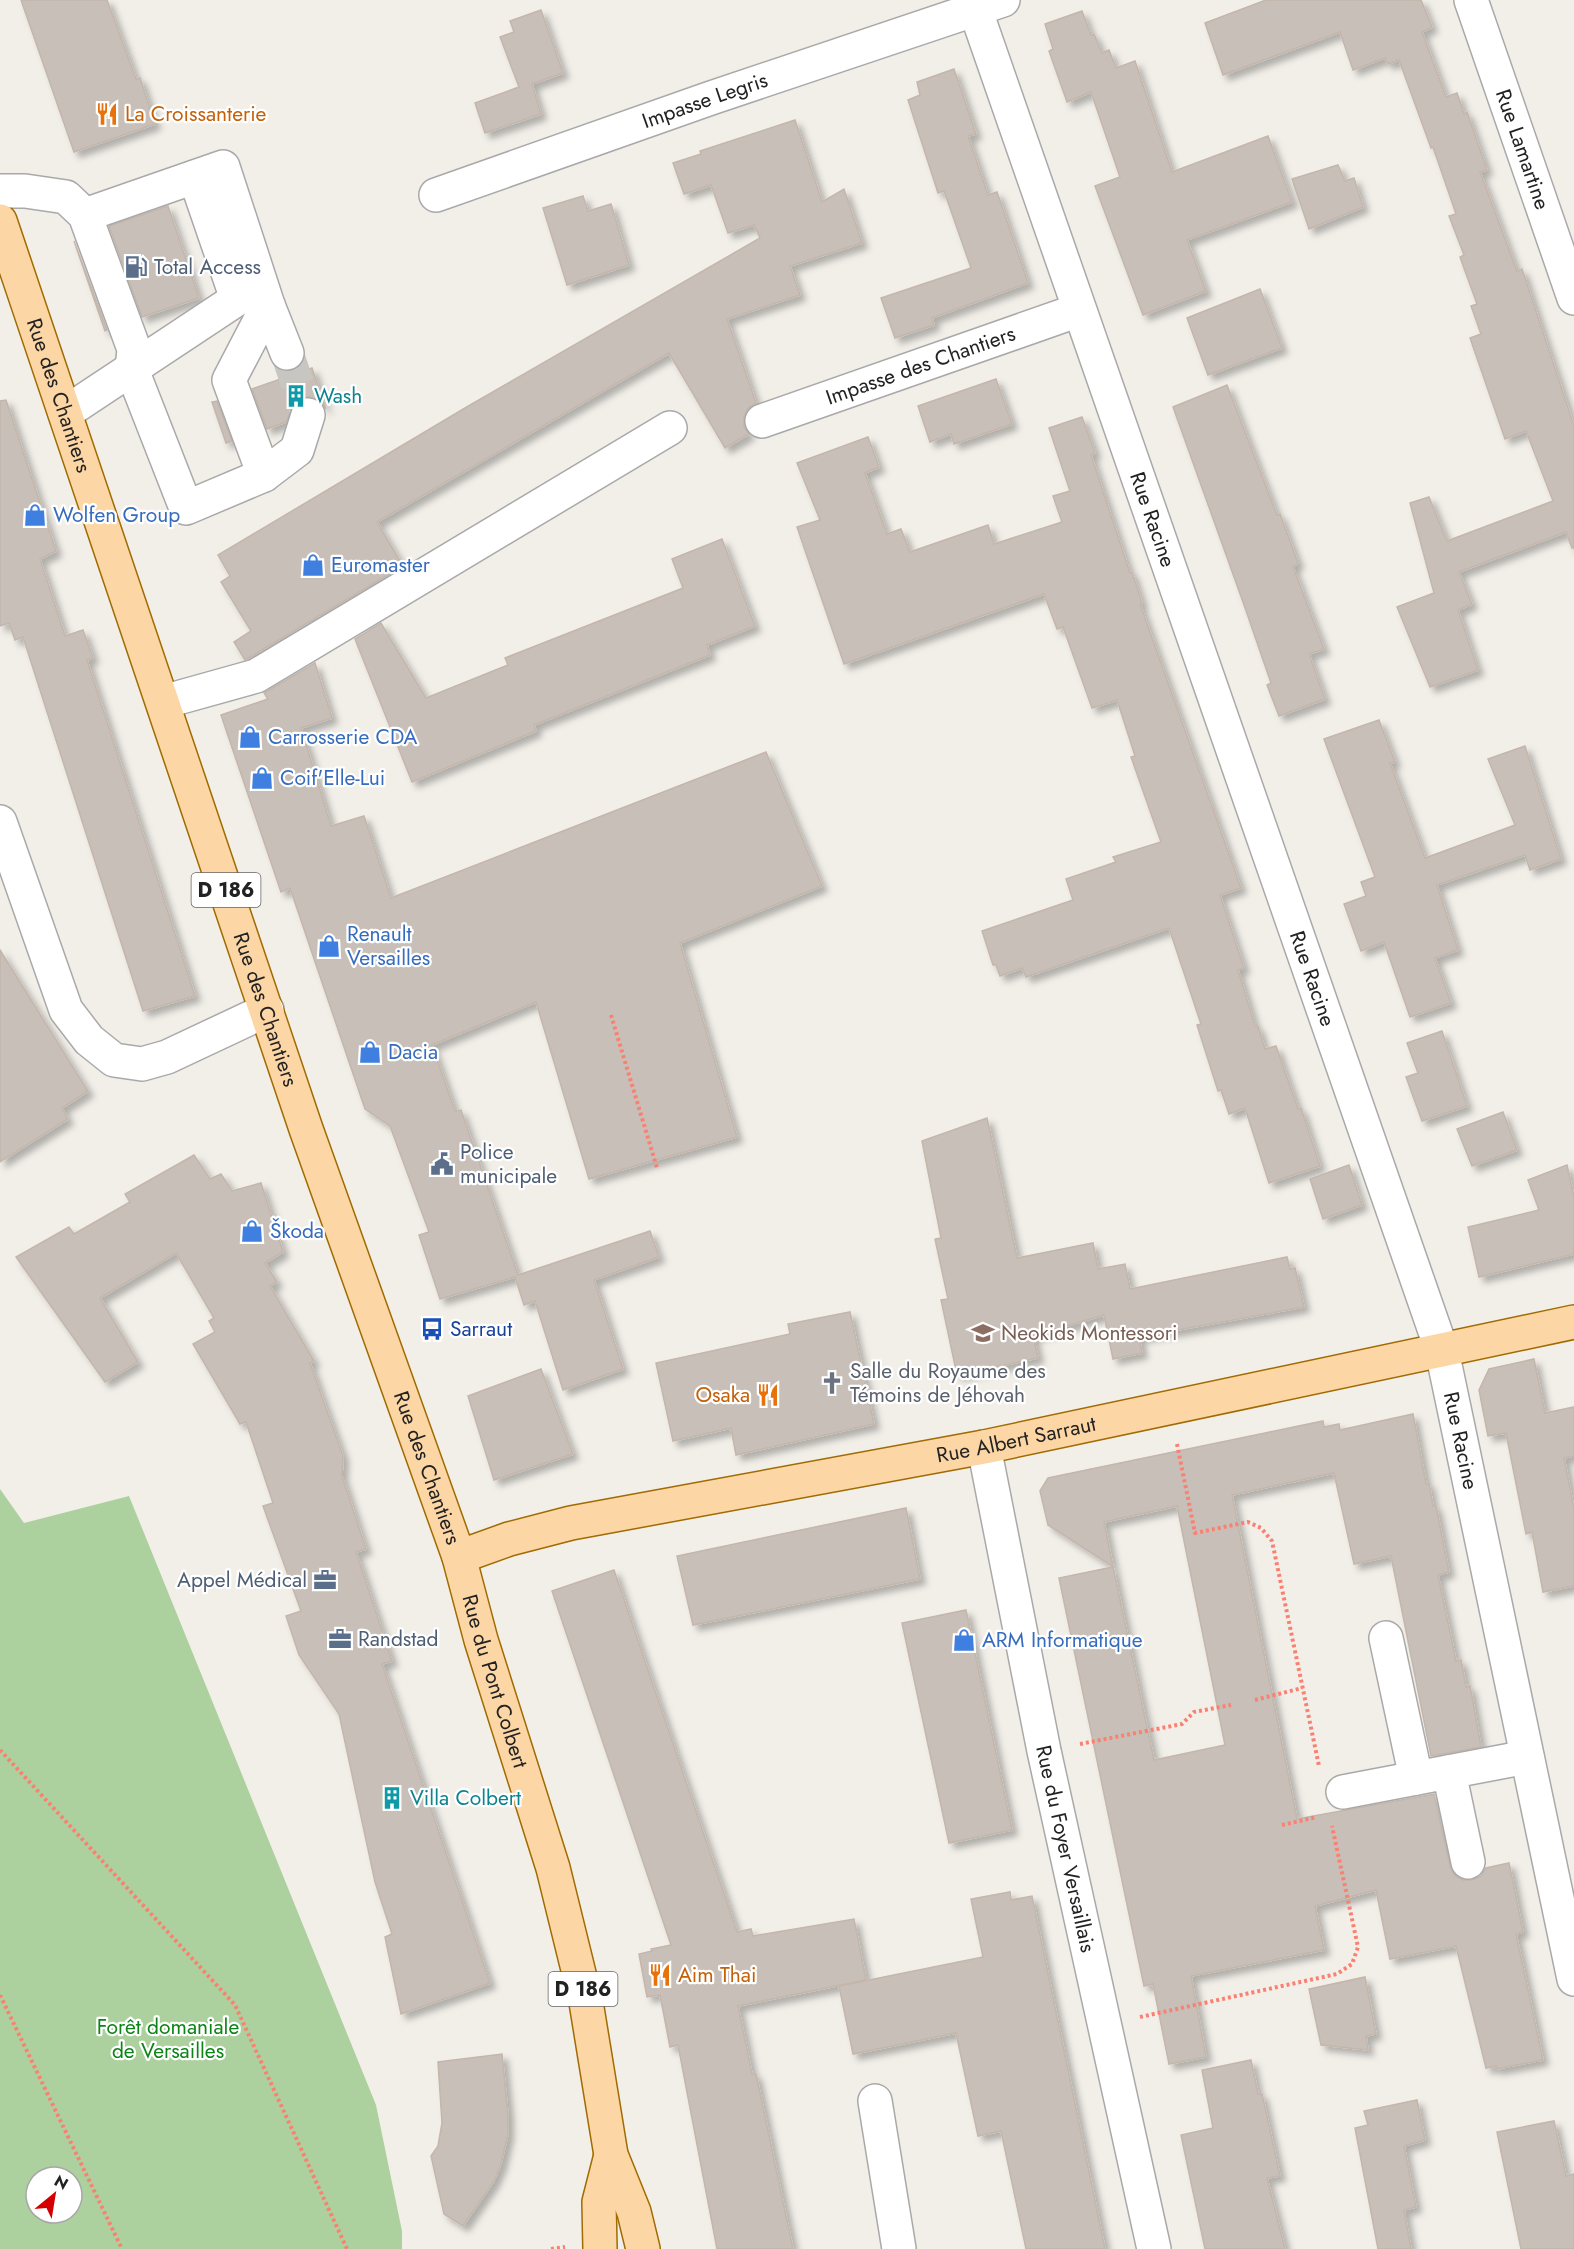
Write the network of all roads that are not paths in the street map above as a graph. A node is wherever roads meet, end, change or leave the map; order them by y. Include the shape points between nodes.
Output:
1 (1471, 0) edge
2 (983, 3) edge
3 (195, 177) junction
4 (0, 191) edge
5 (436, 195) dead end
6 (85, 215) junction
7 (0, 221) edge
8 (1574, 298) edge
9 (268, 305) junction
10 (1079, 310) junction
11 (287, 353) tunnel mouth
12 (132, 370) junction
13 (65, 414) junction
14 (308, 415) tunnel mouth
15 (762, 421) dead end
16 (670, 428) dead end
17 (264, 475) junction
18 (163, 702) junction
19 (0, 822) edge
20 (267, 1010) junction
21 (1574, 1322) edge
22 (1442, 1351) junction
23 (984, 1447) junction
24 (459, 1557) junction
25 (1386, 1638) dead end
26 (1527, 1757) junction
27 (1449, 1772) junction
28 (1416, 1778) junction
29 (1336, 1803) road end
30 (1467, 1862) dead end
31 (1574, 1979) edge
32 (875, 2101) dead end
33 (611, 2155) junction
34 (600, 2249) edge
35 (643, 2249) edge
36 (899, 2249) edge
37 (1154, 2249) edge

1 - 8 street, Rue Lamartine
2 - 5 street, Impasse Legris
2 - 10 street, Rue Racine
3 - 6 street
3 - 9 street via 223,167
3 - 12 street via 237,299
4 - 6 street via 66,197
6 - 12 street via 134,349
7 - 13 main road, Rue des Chantiers / D 186
9 - 11 street
9 - 17 street via 229,380
10 - 15 street, Impasse des Chantiers
10 - 22 street, Rue Racine
12 - 13 street
12 - 17 street via 186,508
13 - 18 main road, Rue des Chantiers / D 186
14 - 17 street via 297,450
16 - 18 street via 256,676
18 - 20 main road, Rue des Chantiers / D 186
19 - 20 street via 66,1010 89,1040 114,1060 142,1064 167,1057
20 - 24 main road, Rue des Chantiers / D 186
21 - 22 main road, Rue Albert Sarraut
22 - 23 main road, Rue Albert Sarraut
22 - 26 street, Rue Racine
23 - 24 main road, Rue Albert Sarraut via 571,1523
23 - 37 street, Rue du Foyer Versaillais via 1044,1751
24 - 33 main road, Rue du Pont Colbert / D 186 via 553,1868 586,2002
25 - 28 street
26 - 27 street
26 - 31 street, Rue Racine
27 - 28 street
27 - 30 street
28 - 29 street
32 - 36 street
33 - 34 main road, Rue du Pont Colbert / D 186 via 599,2202
33 - 35 main road, Rue du Pont Colbert / D 186 via 634,2212

